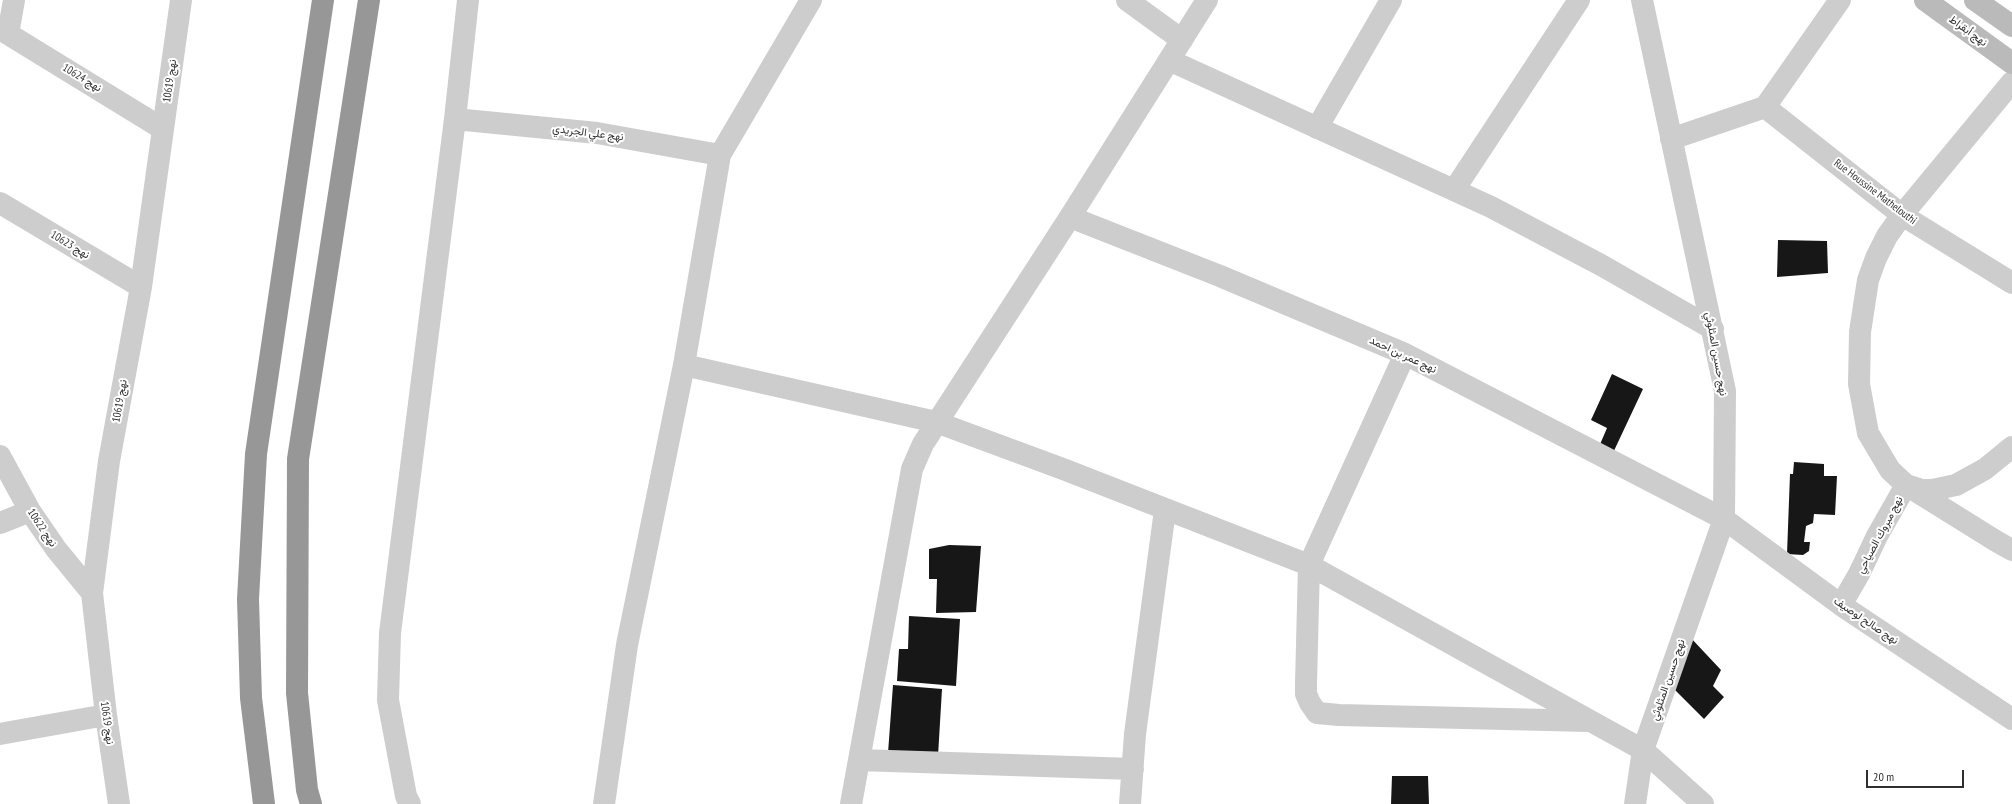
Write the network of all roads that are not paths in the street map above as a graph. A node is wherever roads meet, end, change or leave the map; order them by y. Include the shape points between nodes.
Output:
1 (14, 0) edge
2 (181, 0) edge
3 (323, 0) edge
4 (369, 0) edge
5 (468, 0) edge
6 (811, 0) edge
7 (1127, 0) edge
8 (1207, 0) edge
9 (1391, 0) edge
10 (1579, 0) edge
11 (1642, 0) edge
12 (1840, 0) edge
13 (1925, 0) edge
14 (1975, 0) edge
15 (2012, 26) edge
16 (4, 31) edge
17 (1182, 40) junction
18 (1169, 60) junction
19 (2012, 63) edge
20 (2012, 82) edge
21 (1765, 107) junction
22 (455, 119) junction
23 (1317, 128) junction
24 (164, 129) junction
25 (1671, 139) junction
26 (720, 155) junction
27 (1454, 190) junction
28 (0, 203) edge
29 (1902, 215) junction
30 (1070, 218) junction
31 (2012, 283) edge
32 (141, 287) junction
33 (1713, 329) junction
34 (1405, 354) junction
35 (684, 365) junction
36 (936, 422) junction
37 (2012, 447) edge
38 (0, 456) edge
39 (1906, 485) junction
40 (1165, 510) junction
41 (30, 511) junction
42 (1724, 520) junction
43 (0, 523) edge
44 (2012, 550) edge
45 (1309, 565) junction
46 (92, 593) junction
47 (1842, 605) junction
48 (106, 715) junction
49 (2012, 719) edge
50 (1591, 721) junction
51 (0, 734) edge
52 (1643, 750) junction
53 (859, 760) junction
54 (1133, 769) junction
55 (263, 801) edge
56 (119, 804) edge
57 (311, 804) edge
58 (410, 804) edge
59 (604, 804) edge
60 (851, 804) edge
61 (1130, 804) edge
62 (1635, 804) edge
63 (1703, 804) edge

1 - 16 street
2 - 24 street, نهج 10619
3 - 55 highway via 256,454 248,599 251,698
4 - 57 highway via 298,459 297,693 307,790
5 - 22 street
6 - 26 street
7 - 17 street
8 - 17 street
9 - 23 street
10 - 27 street
11 - 25 street, نهج حسين المثلوثي
12 - 21 street
13 - 19 street, نهج أبقراط
14 - 15 street
16 - 24 street, نهج 10624
17 - 18 street
18 - 23 street
18 - 30 street
20 - 29 street
21 - 25 street
21 - 29 street, Rue Houssine Mathelouthi
22 - 26 street, نهج علي الجريدي via 597,132
22 - 58 street via 390,633 388,700 403,782
23 - 27 street
24 - 32 street, نهج 10619
25 - 33 street, نهج حسين المثلوثي
26 - 35 street
27 - 33 street via 1601,264
28 - 32 street, نهج 10623
29 - 31 street, Rue Houssine Mathelouthi
29 - 39 street via 1887,236 1868,280 1860,332 1859,384 1868,433 1890,470
30 - 34 street, نهج عمر بن احمد via 1220,276
30 - 36 street
32 - 46 street, نهج 10619 via 109,461
33 - 42 street, نهج حسين المثلوثي via 1724,391
34 - 42 street, نهج عمر بن احمد
34 - 45 street
35 - 36 street
35 - 59 street via 627,646
36 - 40 street
36 - 53 street via 922,444 912,469
37 - 39 street, نهج مبروك الصياحي via 1985,469 1956,485 1922,490
38 - 41 street, نهج 10622
39 - 44 street
39 - 47 street, نهج مبروك الصياحي
40 - 45 street
40 - 54 street via 1135,734
41 - 43 street
41 - 46 street, نهج 10622 via 56,549
42 - 47 street, نهج صالح لوصيف
42 - 52 street, نهج حسين المثلوثي
45 - 50 street
45 - 50 street via 1306,694 1317,713 1339,716
46 - 48 street, نهج 10619
47 - 49 street, نهج صالح لوصيف
48 - 51 street
48 - 56 street, نهج 10619
50 - 52 street
52 - 62 street, نهج حسين المثلوثي
52 - 63 street
53 - 54 street
53 - 60 street
54 - 61 street

